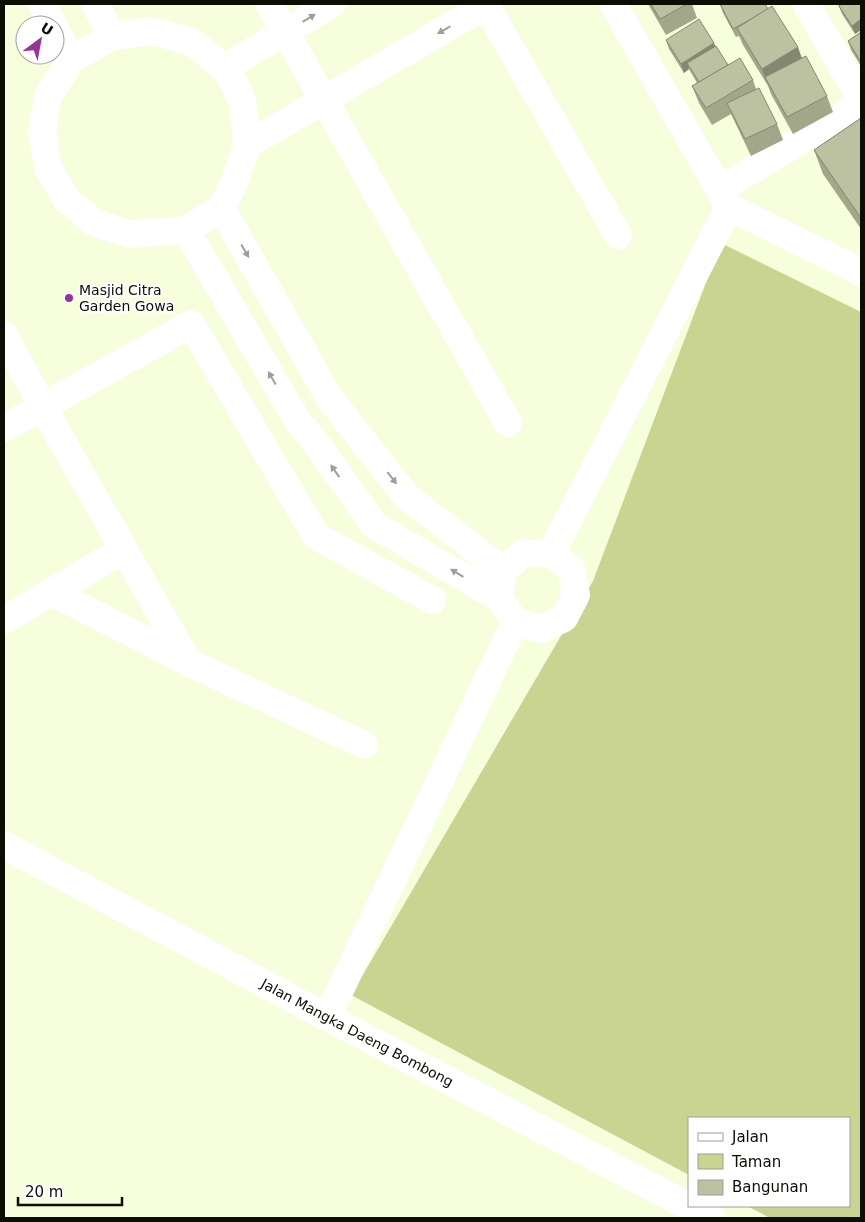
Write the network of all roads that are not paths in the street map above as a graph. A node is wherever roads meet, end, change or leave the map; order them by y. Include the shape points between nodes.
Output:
1 (95, 4) edge
2 (269, 4) edge
3 (332, 4) edge
4 (485, 4) edge
5 (613, 4) edge
6 (806, 4) edge
7 (285, 32) junction
8 (112, 36) junction
9 (65, 48) edge
10 (71, 60) junction
11 (224, 68) junction
12 (861, 99) edge
13 (324, 100) junction
14 (861, 104) edge
15 (247, 145) junction
16 (725, 198) junction
17 (221, 208) junction
18 (186, 230) junction
19 (618, 235) dead end
20 (861, 272) edge
21 (4, 335) edge
22 (330, 399) junction
23 (42, 406) junction
24 (297, 420) junction
25 (508, 423) dead end
26 (4, 428) edge
27 (124, 549) junction
28 (551, 553) junction
29 (503, 571) junction
30 (52, 592) junction
31 (499, 598) junction
32 (432, 600) dead end
33 (4, 620) edge
34 (515, 622) junction
35 (188, 662) junction
36 (364, 745) dead end
37 (4, 846) edge
38 (327, 1017) junction
39 (688, 1206) edge
40 (690, 1207) edge
41 (711, 1218) edge

1 - 8 street
2 - 7 street
7 -> 3 street
4 -> 13 street
4 - 19 street
5 - 16 street
6 - 12 street
7 - 11 street
7 - 13 street
8 - 10 street
8 - 11 street via 152,31 192,42
9 - 10 street
10 - 18 street via 48,96 42,132 48,168 66,199 94,223 130,234
11 - 15 street via 243,104
13 - 15 street
13 - 25 street
14 - 16 street
15 - 17 street
16 - 20 street
16 - 28 street
17 - 18 street
17 -> 22 street
24 -> 18 street
21 - 23 street
22 - 24 street
22 -> 29 street via 406,496
23 - 26 street
23 - 27 street
23 - 32 street via 191,324 316,536
31 -> 24 street via 374,525
27 - 30 street
27 - 35 street
28 - 29 street via 523,553
28 - 34 street via 571,569 576,595 564,618 541,629
29 - 31 street
30 - 33 street
30 - 35 street
31 - 34 street
34 - 38 street
35 - 36 street
37 - 38 street, Jalan Mangka Daeng Bombong
38 - 39 street, Jalan Mangka Daeng Bombong
40 - 41 street, Jalan Mangka Daeng Bombong

